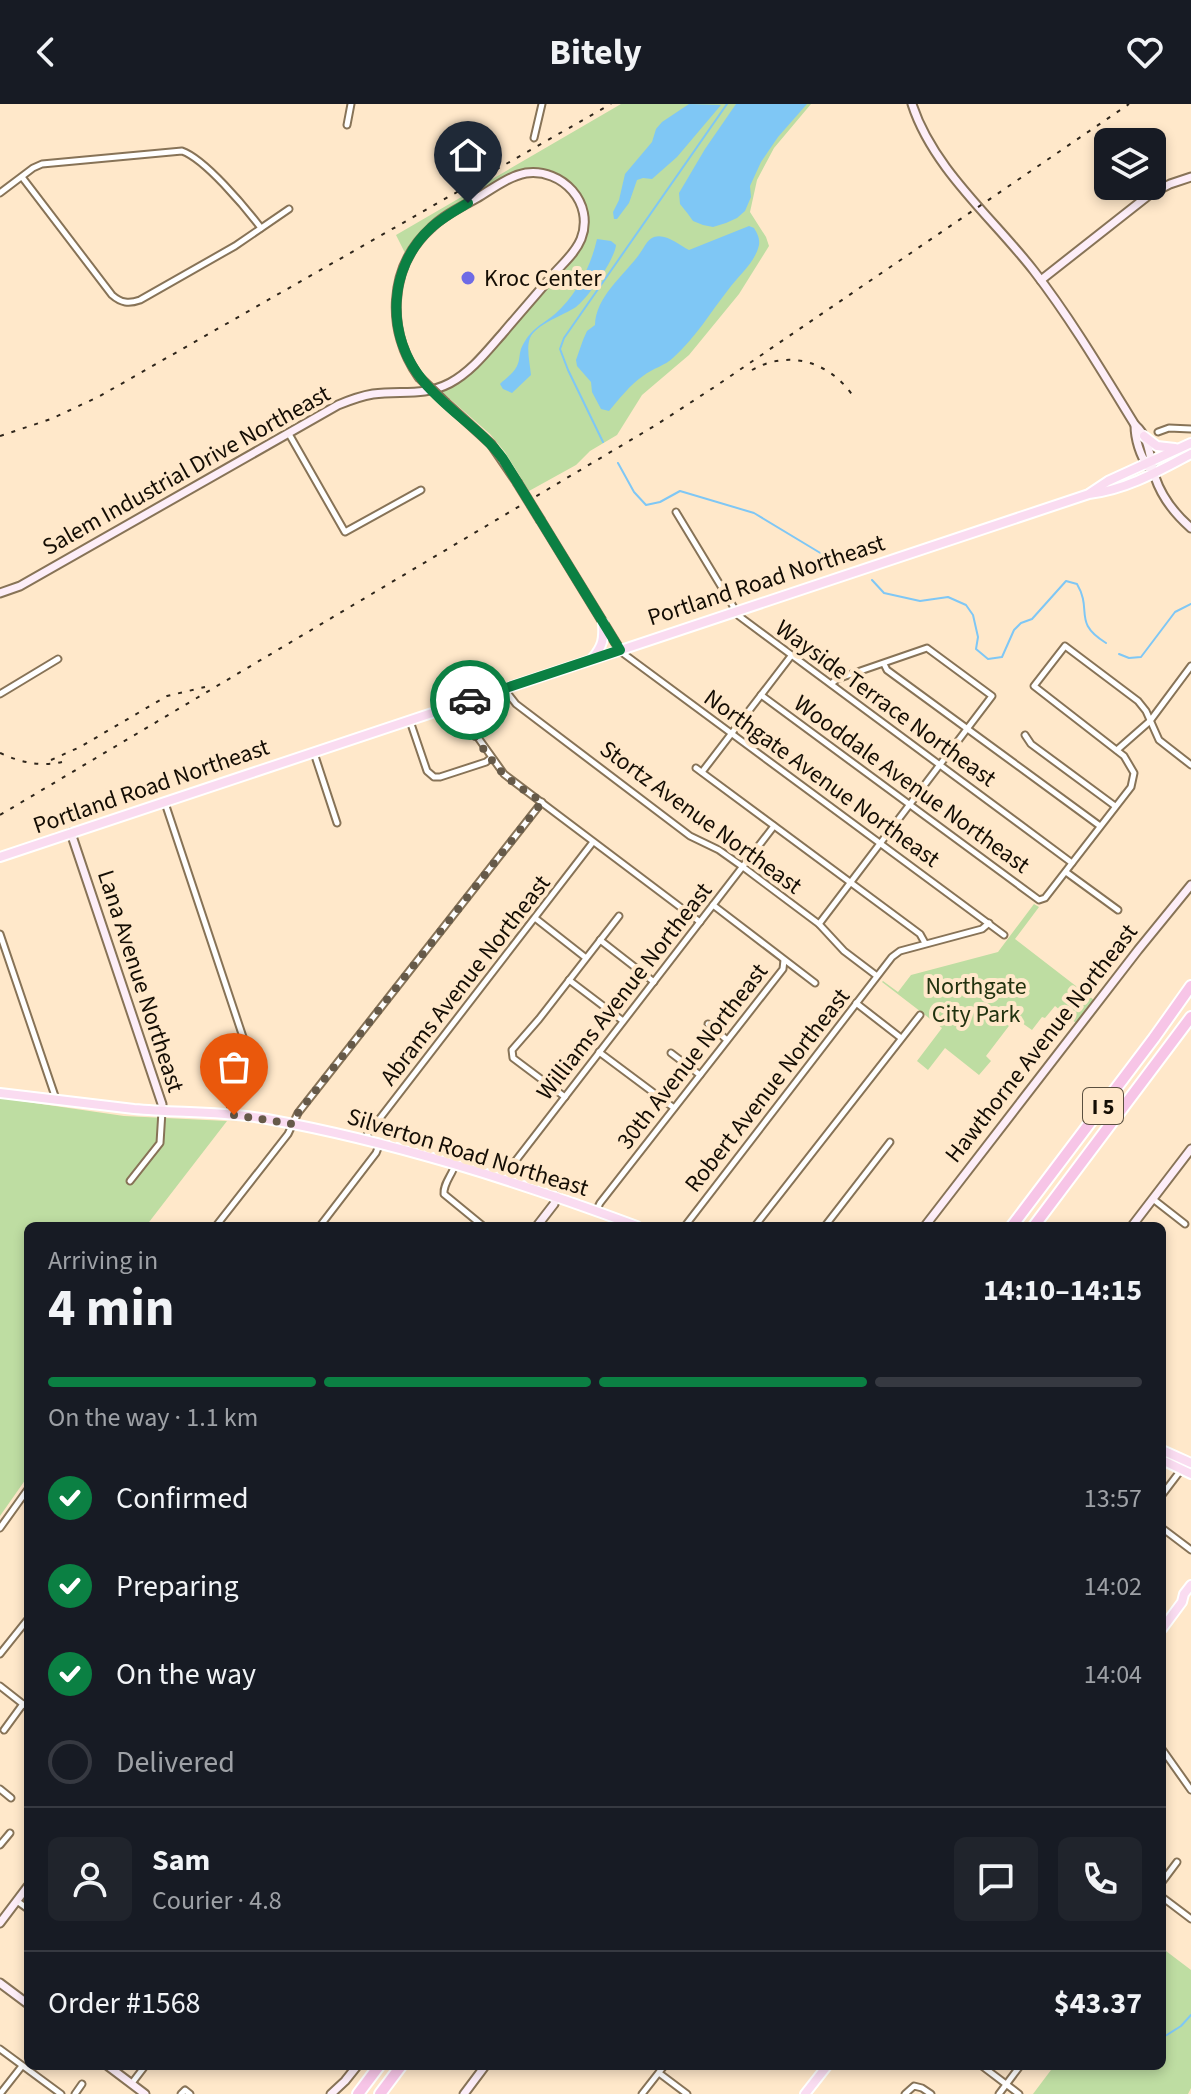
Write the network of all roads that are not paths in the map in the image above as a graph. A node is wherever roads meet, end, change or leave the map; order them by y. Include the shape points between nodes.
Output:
1 (351, 104) edge
2 (542, 104) edge
3 (912, 104) edge
4 (347, 125) dead end
5 (534, 138) dead end
6 (22, 177) junction
7 (1191, 177) edge
8 (0, 193) edge
9 (289, 209) dead end
10 (261, 228) junction
11 (1041, 280) junction
12 (1135, 425) junction
13 (1191, 429) edge
14 (1158, 432) dead end
15 (289, 434) junction
16 (1144, 436) junction
17 (1191, 443) edge
18 (1180, 448) junction
19 (1191, 454) edge
20 (1149, 462) junction
21 (1154, 473) junction
22 (421, 490) dead end
23 (1089, 494) junction
24 (676, 512) dead end
25 (1191, 528) edge
26 (0, 593) edge
27 (734, 612) junction
28 (603, 623) junction
29 (620, 650) junction
30 (791, 656) junction
31 (58, 659) dead end
32 (592, 659) junction
33 (884, 664) junction
34 (1191, 666) edge
35 (830, 685) junction
36 (504, 689) junction
37 (0, 694) edge
38 (761, 695) junction
39 (456, 704) junction
40 (409, 720) junction
41 (1150, 721) junction
42 (968, 729) junction
43 (731, 733) junction
44 (1025, 735) dead end
45 (1117, 750) junction
46 (314, 752) junction
47 (491, 758) junction
48 (940, 765) junction
49 (1191, 765) edge
50 (165, 802) junction
51 (542, 802) junction
52 (910, 805) junction
53 (1115, 806) junction
54 (337, 823) dead end
55 (774, 826) junction
56 (1100, 826) junction
57 (71, 833) junction
58 (593, 842) junction
59 (881, 843) junction
60 (0, 857) edge
61 (1072, 863) junction
62 (743, 867) junction
63 (1066, 872) junction
64 (851, 882) junction
65 (1191, 885) edge
66 (713, 905) junction
67 (1118, 910) dead end
68 (619, 916) dead end
69 (535, 918) junction
70 (700, 922) junction
71 (989, 923) junction
72 (819, 924) junction
73 (0, 934) edge
74 (1004, 935) dead end
75 (600, 940) junction
76 (925, 943) junction
77 (586, 958) junction
78 (784, 960) junction
79 (877, 976) junction
80 (569, 980) junction
81 (654, 982) junction
82 (815, 983) dead end
83 (1191, 986) edge
84 (856, 1003) junction
85 (920, 1015) dead end
86 (1191, 1017) edge
87 (623, 1021) junction
88 (708, 1024) dead end
89 (901, 1038) junction
90 (727, 1040) junction
91 (599, 1052) junction
92 (671, 1053) dead end
93 (700, 1075) junction
94 (0, 1093) edge
95 (565, 1097) junction
96 (56, 1099) junction
97 (674, 1108) junction
98 (162, 1111) junction
99 (229, 1114) junction
100 (293, 1124) junction
101 (364, 1139) junction
102 (890, 1142) dead end
103 (380, 1143) junction
104 (1191, 1149) edge
105 (455, 1164) junction
106 (504, 1178) junction
107 (130, 1181) dead end
108 (557, 1196) junction
109 (1153, 1199) junction
110 (596, 1211) junction
111 (219, 1222) edge
112 (323, 1222) edge
113 (478, 1222) edge
114 (540, 1222) edge
115 (626, 1222) edge
116 (688, 1222) edge
117 (758, 1222) edge
118 (828, 1222) edge
119 (928, 1222) edge
120 (1015, 1222) edge
121 (1037, 1222) edge
122 (1135, 1222) edge
123 (1185, 1224) dead end
124 (1166, 1452) edge
125 (1166, 1462) edge
126 (1191, 1463) edge
127 (1181, 1469) junction
128 (1191, 1474) edge
129 (1166, 1490) edge
130 (24, 1499) edge
131 (0, 1528) edge
132 (1166, 1531) edge
133 (1191, 1550) edge
134 (1191, 1585) edge
135 (1191, 1598) edge
136 (1182, 1602) junction
137 (1166, 1624) edge
138 (24, 1629) edge
139 (0, 1654) edge
140 (0, 1686) edge
141 (24, 1704) edge
142 (24, 1708) edge
143 (4, 1730) dead end
144 (1166, 1755) edge
145 (0, 1789) edge
146 (1191, 1790) edge
147 (11, 1798) dead end
148 (10, 1833) dead end
149 (0, 1845) edge
150 (1177, 1862) dead end
151 (1166, 1877) edge
152 (24, 1891) edge
153 (1166, 1900) edge
154 (17, 1901) junction
155 (24, 1906) edge
156 (1191, 1919) edge
157 (0, 1923) edge
158 (0, 1983) edge
159 (24, 2001) edge
160 (0, 2049) edge
161 (22, 2066) joint
162 (28, 2070) edge
163 (114, 2070) edge
164 (142, 2070) edge
165 (354, 2070) edge
166 (376, 2070) edge
167 (399, 2070) edge
168 (400, 2070) edge
169 (482, 2070) edge
170 (661, 2070) edge
171 (824, 2070) edge
172 (987, 2070) edge
173 (1017, 2070) edge
174 (659, 2073) junction
175 (132, 2083) junction
176 (82, 2084) dead end
177 (1006, 2084) junction
178 (0, 2094) edge
179 (61, 2094) edge
180 (75, 2094) edge
181 (145, 2094) edge
182 (181, 2094) edge
183 (190, 2094) edge
184 (331, 2094) edge
185 (358, 2094) edge
186 (380, 2094) edge
187 (386, 2094) edge
188 (464, 2094) edge
189 (642, 2094) edge
190 (687, 2094) edge
191 (805, 2094) edge
192 (905, 2094) edge
193 (931, 2094) edge
194 (999, 2094) edge
195 (1019, 2094) edge

1 - 4 street
2 - 5 street
3 - 11 street via 938,157
6 - 8 street
6 - 10 street via 42,164 182,151 196,158
6 - 10 street via 112,295 124,302 140,300
7 - 11 street via 1149,195
9 - 10 street
11 - 12 street
12 - 16 street
12 - 20 street
13 - 14 street
15 - 22 street via 345,532
15 - 26 street, Salem Industrial Drive Northeast
15 - 28 street, Salem Industrial Drive Northeast, bridge via 350,400 426,392 445,385 464,374 580,240 581,204 567,184 538,172 520,175 443,218 409,255 396,306 400,338 419,377 446,403 491,444
16 - 18 main road via 1157,446
16 - 20 street
17 - 18 main road, Portland Road Northeast
18 - 20 main road, Portland Road Northeast
19 - 21 main road, Portland Road Northeast
20 - 21 street
20 - 23 main road, Portland Road Northeast
21 - 23 main road, Portland Road Northeast
21 - 25 street via 1168,503
23 - 27 main road, Portland Road Northeast
24 - 27 street, Wayside Terrace Northeast
27 - 29 main road, Portland Road Northeast
27 - 30 street, Wayside Terrace Northeast
28 - 29 street, Salem Industrial Drive Northeast
28 - 32 main road via 603,644
29 - 32 main road, Portland Road Northeast
29 - 43 street, Northgate Avenue Northeast
30 - 35 street, Wayside Terrace Northeast
30 - 38 street
31 - 37 street
32 - 36 main road, Portland Road Northeast
33 - 35 street
33 - 42 street
33 - 42 street via 927,648 992,696
34 - 41 street
35 - 48 street, Wayside Terrace Northeast
36 - 39 main road, Portland Road Northeast
36 - 62 street, Stortz Avenue Northeast via 516,704 690,836
38 - 43 street
38 - 52 street, Wooddale Avenue Northeast
39 - 40 main road, Portland Road Northeast
39 - 47 street
40 - 46 main road, Portland Road Northeast
40 - 47 street via 427,771 434,777
41 - 45 street
41 - 45 street via 1138,701 1065,646 1034,686
41 - 49 street via 1159,740
42 - 48 street
42 - 56 street
43 - 55 street via 699,770
43 - 59 street, Northgate Avenue Northeast
44 - 53 street
45 - 53 street via 1134,773 1131,787
46 - 50 main road, Portland Road Northeast
46 - 54 street
47 - 51 street
48 - 52 street
48 - 61 street, Wayside Terrace Northeast
50 - 57 main road, Portland Road Northeast
50 - 99 street via 254,1070
51 - 58 street
51 - 100 street
52 - 59 street
52 - 63 street, Wooddale Avenue Northeast via 1042,900
53 - 56 street
55 - 62 street, Williams Avenue Northeast
55 - 64 street
56 - 61 street
57 - 60 main road, Portland Road Northeast
57 - 98 street, Lana Avenue Northeast
58 - 69 street, Abrams Avenue Northeast
58 - 70 street
59 - 64 street
59 - 71 street, Northgate Avenue Northeast
61 - 63 street
62 - 66 street, Williams Avenue Northeast
62 - 72 street, Stortz Avenue Northeast
63 - 67 street
64 - 72 street
64 - 76 street
65 - 119 street, Hawthorne Avenue Northeast
66 - 70 street, Williams Avenue Northeast
66 - 78 street
68 - 75 street
69 - 77 street
69 - 101 street, Abrams Avenue Northeast
70 - 81 street, Williams Avenue Northeast
71 - 74 street, Northgate Avenue Northeast
71 - 76 street, Robert Avenue Northeast
72 - 79 street, Stortz Avenue Northeast
73 - 96 street
75 - 77 street
75 - 81 street
76 - 79 street, Robert Avenue Northeast via 896,953
77 - 80 street
78 - 82 street
78 - 90 street, 30th Avenue Northeast via 783,969
79 - 84 street, Robert Avenue Northeast
80 - 87 street
80 - 95 street via 511,1055
81 - 87 street, Williams Avenue Northeast
83 - 120 highway, I 5
84 - 89 street
84 - 116 street, Robert Avenue Northeast
85 - 89 street
86 - 121 highway, I 5
87 - 91 street, Williams Avenue Northeast
88 - 90 street
89 - 117 street
90 - 93 street, 30th Avenue Northeast
91 - 95 street, Williams Avenue Northeast
91 - 97 street
92 - 93 street
93 - 97 street, 30th Avenue Northeast
94 - 96 main road, Silverton Road Northeast
95 - 106 street, Williams Avenue Northeast
96 - 98 main road, Silverton Road Northeast
97 - 110 street, 30th Avenue Northeast
98 - 99 main road, Silverton Road Northeast
98 - 107 street, Lana Avenue Northeast via 160,1143
99 - 100 main road, Silverton Road Northeast
100 - 101 main road, Silverton Road Northeast
100 - 111 street
101 - 103 main road, Silverton Road Northeast
102 - 118 street
103 - 105 main road, Silverton Road Northeast
103 - 112 street
104 - 109 street
105 - 106 main road, Silverton Road Northeast
105 - 113 street via 444,1194
106 - 108 main road, Silverton Road Northeast
108 - 110 main road, Silverton Road Northeast
108 - 114 street
109 - 122 street
109 - 123 street
110 - 115 main road, Silverton Road Northeast
124 - 126 main road
125 - 127 main road
127 - 128 main road
127 - 129 street
130 - 131 street
132 - 133 street
134 - 136 main road
135 - 136 main road
136 - 137 main road
138 - 139 street
140 - 141 street
142 - 143 street
144 - 146 street
145 - 147 street
148 - 149 street
150 - 151 street
152 - 154 street
153 - 156 street
154 - 155 street
154 - 157 street
158 - 159 street
160 - 161 street
161 - 178 street
162 - 179 street
163 - 175 street
164 - 175 street
165 - 184 street
166 - 185 highway
167 - 186 highway
168 - 187 highway
169 - 188 street
170 - 174 street
171 - 191 main road
172 - 177 street
173 - 177 street
174 - 189 street
174 - 190 street
175 - 181 street
176 - 180 street
177 - 194 street
177 - 195 street
182 - 183 street
192 - 193 street via 914,2086

